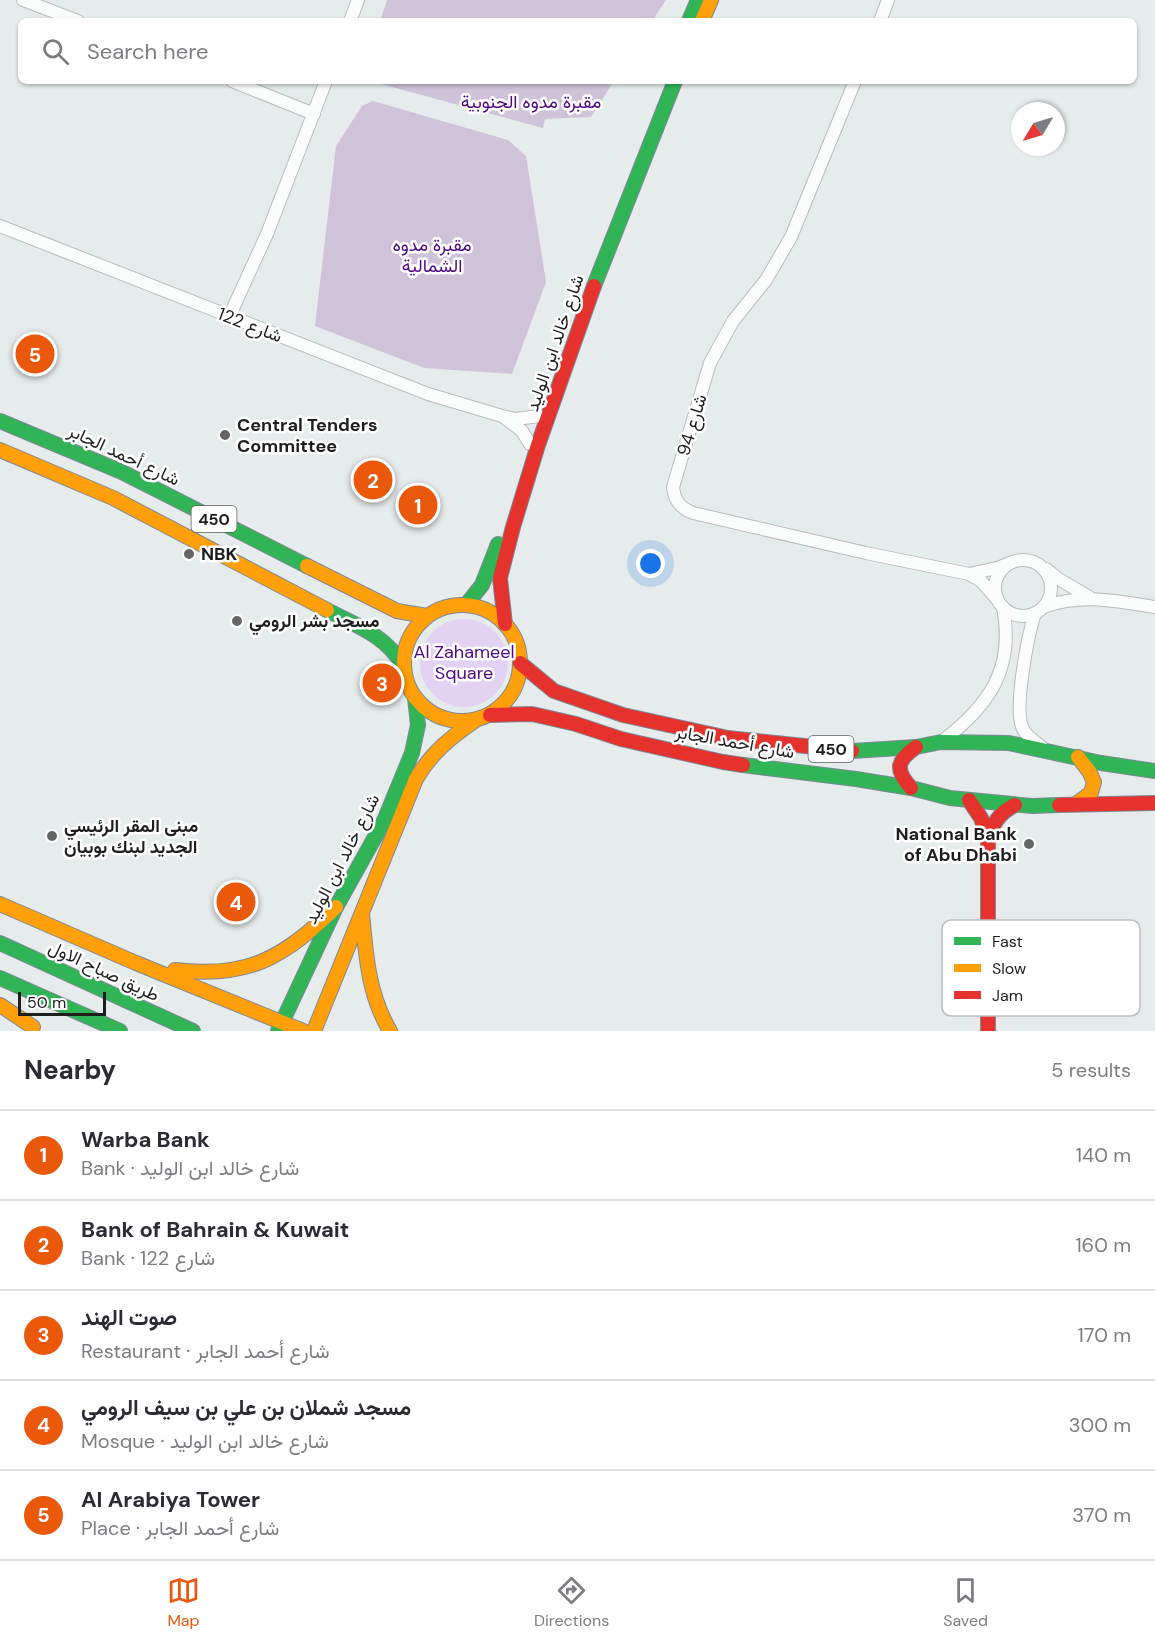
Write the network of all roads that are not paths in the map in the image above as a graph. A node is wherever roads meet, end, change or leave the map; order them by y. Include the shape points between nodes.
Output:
1 (23, 0) edge
2 (358, 0) edge
3 (698, 0) edge
4 (711, 0) edge
5 (888, 0) edge
6 (70, 18) edge
7 (351, 18) edge
8 (690, 18) edge
9 (703, 18) edge
10 (881, 18) edge
11 (239, 84) edge
12 (325, 84) edge
13 (664, 84) edge
14 (674, 84) edge
15 (854, 84) edge
16 (314, 114) junction
17 (0, 226) edge
18 (229, 317) junction
19 (502, 416) junction
20 (539, 416) junction
21 (0, 421) edge
22 (530, 444) junction
23 (0, 450) edge
24 (1010, 563) junction
25 (1042, 566) junction
26 (969, 574) junction
27 (1090, 598) junction
28 (1001, 604) junction
29 (384, 605) junction
30 (466, 605) junction
31 (1155, 607) edge
32 (1039, 610) junction
33 (427, 616) junction
34 (505, 624) junction
35 (359, 627) junction
36 (520, 663) junction
37 (403, 665) junction
38 (415, 698) junction
39 (579, 700) junction
40 (490, 715) junction
41 (476, 720) junction
42 (576, 724) junction
43 (941, 742) junction
44 (916, 747) junction
45 (1044, 749) junction
46 (1078, 757) junction
47 (1155, 771) edge
48 (911, 788) junction
49 (969, 800) junction
50 (1155, 803) edge
51 (1076, 804) junction
52 (1015, 805) junction
53 (988, 841) junction
54 (0, 904) edge
55 (336, 907) junction
56 (362, 913) junction
57 (988, 920) edge
58 (0, 943) edge
59 (136, 963) junction
60 (0, 978) edge
61 (0, 1005) edge
62 (0, 1012) edge
63 (280, 1027) edge
64 (38, 1029) edge
65 (120, 1031) edge
66 (193, 1031) edge
67 (303, 1031) edge
68 (314, 1031) edge
69 (390, 1031) edge

1 - 6 street
2 - 7 street
3 - 8 main road
4 - 9 main road
5 - 10 street
11 - 16 street
12 - 16 street
13 - 20 main road, شارع خالد ابن الوليد via 591,264
14 - 34 main road, شارع خالد ابن الوليد via 594,286 528,477 500,578
15 - 26 street, شارع 94 via 791,237 766,280 733,321 710,363 673,487 674,495 685,510 693,513
16 - 18 street
17 - 18 street, شارع 122
18 - 19 street, شارع 122 via 428,394
19 - 20 street, شارع 122
19 - 22 street, شارع 122 via 516,425
20 - 22 main road, شارع خالد ابن الوليد
21 - 29 main road, شارع أحمد الجابر / 450 via 122,472
22 - 30 main road, شارع خالد ابن الوليد via 486,581
23 - 35 main road, 450 via 113,498
24 - 25 street via 1029,560
24 - 26 street, شارع 94
24 - 28 street via 996,580
25 - 27 street
25 - 32 street via 1050,579 1051,594
26 - 28 street, شارع 94
27 - 31 street
27 - 32 street via 1074,598
28 - 32 street via 1021,616
28 - 43 street via 1007,629 999,676 973,715
29 - 33 main road, شارع أحمد الجابر / 450
29 - 35 main road via 386,614 382,620
30 - 33 main road, 450 via 445,607
30 - 34 main road via 491,613
32 - 45 street via 1028,638 1019,714 1023,730
33 - 37 main road via 407,643
34 - 36 main road via 518,649
35 - 37 main road, 450 via 394,650
36 - 39 main road, شارع أحمد الجابر / 450 via 548,687
36 - 40 main road, 450 via 515,688
37 - 38 main road, 450
38 - 41 main road, 450 via 436,716 462,722
38 - 55 main road, شارع خالد ابن الوليد via 418,725 412,753 384,821
39 - 42 main road via 570,711
39 - 44 main road, شارع أحمد الجابر / 450 via 623,715 728,738 854,751
40 - 41 main road, 450
40 - 42 main road, شارع أحمد الجابر / 450 via 532,714
41 - 56 main road, شارع خالد ابن الوليد via 446,741 425,763
42 - 48 main road, شارع أحمد الجابر / 450 via 621,739 723,762
43 - 44 main road, شارع أحمد الجابر / 450
43 - 45 main road, شارع أحمد الجابر / 450 via 1009,743
44 - 48 main road via 901,759 898,767
45 - 46 main road, شارع أحمد الجابر / 450
46 - 47 main road, شارع أحمد الجابر / 450
46 - 51 main road via 1095,785 1092,794
48 - 49 main road, شارع أحمد الجابر / 450
49 - 52 main road, شارع أحمد الجابر / 450
49 - 53 main road via 981,818
50 - 51 main road, شارع أحمد الجابر / 450
51 - 52 main road, شارع أحمد الجابر / 450
52 - 53 main road via 995,819
53 - 57 main road
54 - 59 main road
55 - 59 main road via 288,950 239,970 204,974
55 - 63 main road, شارع خالد ابن الوليد
56 - 68 main road, شارع خالد ابن الوليد
56 - 69 main road via 369,987
58 - 66 main road, طريق صباح الاول
59 - 63 main road
60 - 65 main road
61 - 64 main road
62 - 64 main road
63 - 67 main road

